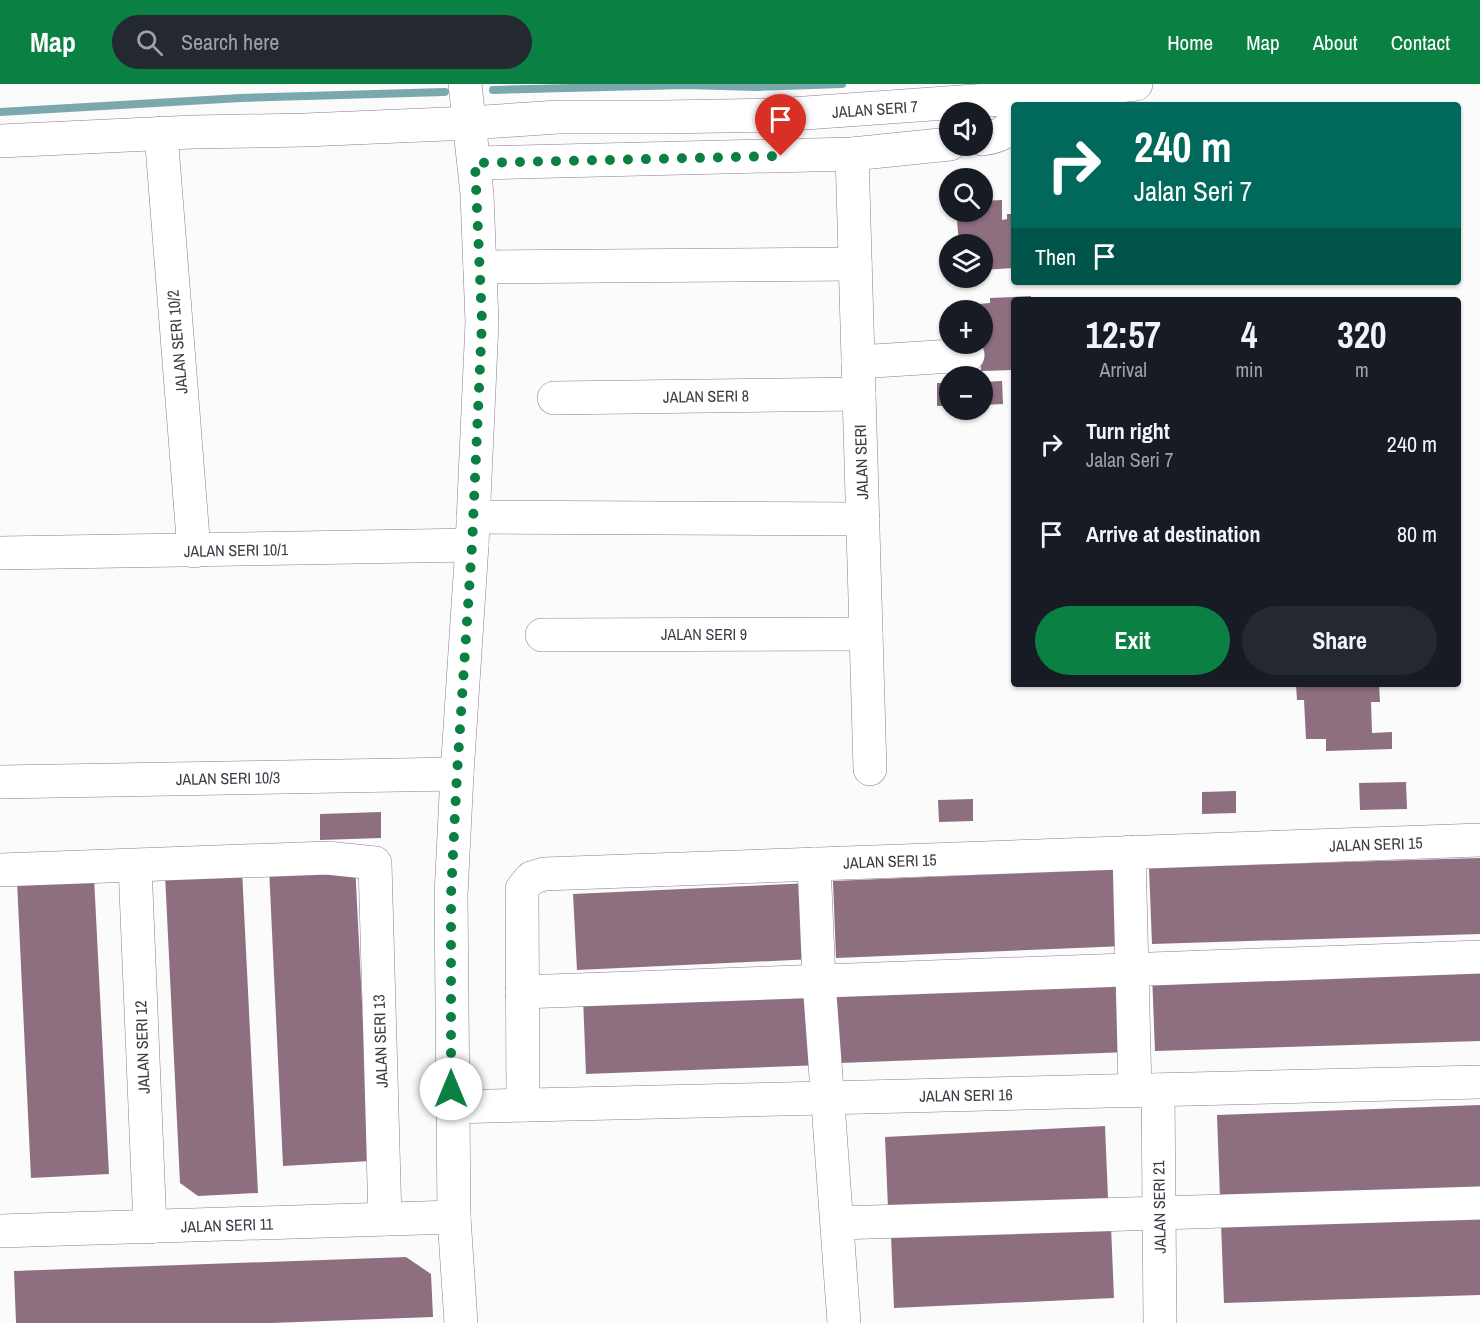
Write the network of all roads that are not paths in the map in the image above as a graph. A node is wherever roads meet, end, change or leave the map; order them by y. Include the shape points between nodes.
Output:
1 (465, 84) edge
2 (1136, 84) edge
3 (1041, 102) edge
4 (1011, 107) edge
5 (470, 123) junction
6 (1011, 124) edge
7 (161, 133) junction
8 (993, 136) edge
9 (0, 141) edge
10 (939, 145) edge
11 (852, 154) junction
12 (475, 163) junction
13 (855, 264) junction
14 (480, 267) junction
15 (968, 355) dead end
16 (858, 378) junction
17 (554, 398) dead end
18 (863, 519) junction
19 (473, 531) junction
20 (194, 551) junction
21 (0, 553) edge
22 (866, 634) junction
23 (542, 635) dead end
24 (870, 769) dead end
25 (457, 774) junction
26 (0, 782) edge
27 (1480, 840) edge
28 (1129, 852) junction
29 (814, 864) junction
30 (135, 866) junction
31 (0, 870) edge
32 (1480, 957) edge
33 (1132, 970) junction
34 (819, 981) junction
35 (522, 992) junction
36 (1480, 1082) edge
37 (1146, 1090) junction
38 (829, 1098) junction
39 (523, 1105) junction
40 (451, 1107) junction
41 (1480, 1203) edge
42 (1159, 1213) junction
43 (454, 1217) junction
44 (385, 1219) junction
45 (838, 1223) junction
46 (150, 1227) junction
47 (0, 1231) edge
48 (461, 1323) edge
49 (844, 1323) edge
50 (1160, 1323) edge

1 - 5 street
2 - 3 street, JALAN SERI 7
4 - 5 street, JALAN SERI 7 via 558,117
5 - 7 street, JALAN SERI 7
5 - 12 street
6 - 8 street via 1002,134
7 - 9 street, JALAN SERI 7
7 - 20 street, JALAN SERI 10/2
10 - 11 street
11 - 12 street
11 - 13 street, JALAN SERI
12 - 14 street
13 - 14 street
13 - 16 street, JALAN SERI
14 - 19 street via 482,322
15 - 16 street, JALAN SERI 8
16 - 17 street, JALAN SERI 8
16 - 18 street, JALAN SERI
18 - 19 street, JALAN SERI 10/1
18 - 22 street, JALAN SERI
19 - 20 street, JALAN SERI 10/1
19 - 25 street
20 - 21 street, JALAN SERI 10/1
22 - 23 street, JALAN SERI 9
22 - 24 street, JALAN SERI
25 - 26 street, JALAN SERI 10/3
25 - 40 street via 451,895
27 - 28 street, JALAN SERI 15
28 - 29 street, JALAN SERI 15
28 - 33 street, JALAN SERI 21
29 - 34 street
29 - 35 street, JALAN SERI 15 via 544,874 531,878 522,889
30 - 31 street
30 - 44 street, JALAN SERI 13 via 327,858 375,863
30 - 46 street, JALAN SERI 12
32 - 33 street
33 - 34 street
33 - 37 street, JALAN SERI 21
34 - 35 street
34 - 38 street
35 - 39 street, JALAN SERI 15
36 - 37 street, JALAN SERI 16
37 - 38 street, JALAN SERI 16
37 - 42 street, JALAN SERI 21
38 - 39 street, JALAN SERI 16
38 - 45 street
39 - 40 street, JALAN SERI 16
40 - 43 street
41 - 42 street
42 - 45 street
42 - 50 street, JALAN SERI 21
43 - 44 street, JALAN SERI 11
43 - 48 street
44 - 46 street, JALAN SERI 11
45 - 49 street
46 - 47 street, JALAN SERI 11

